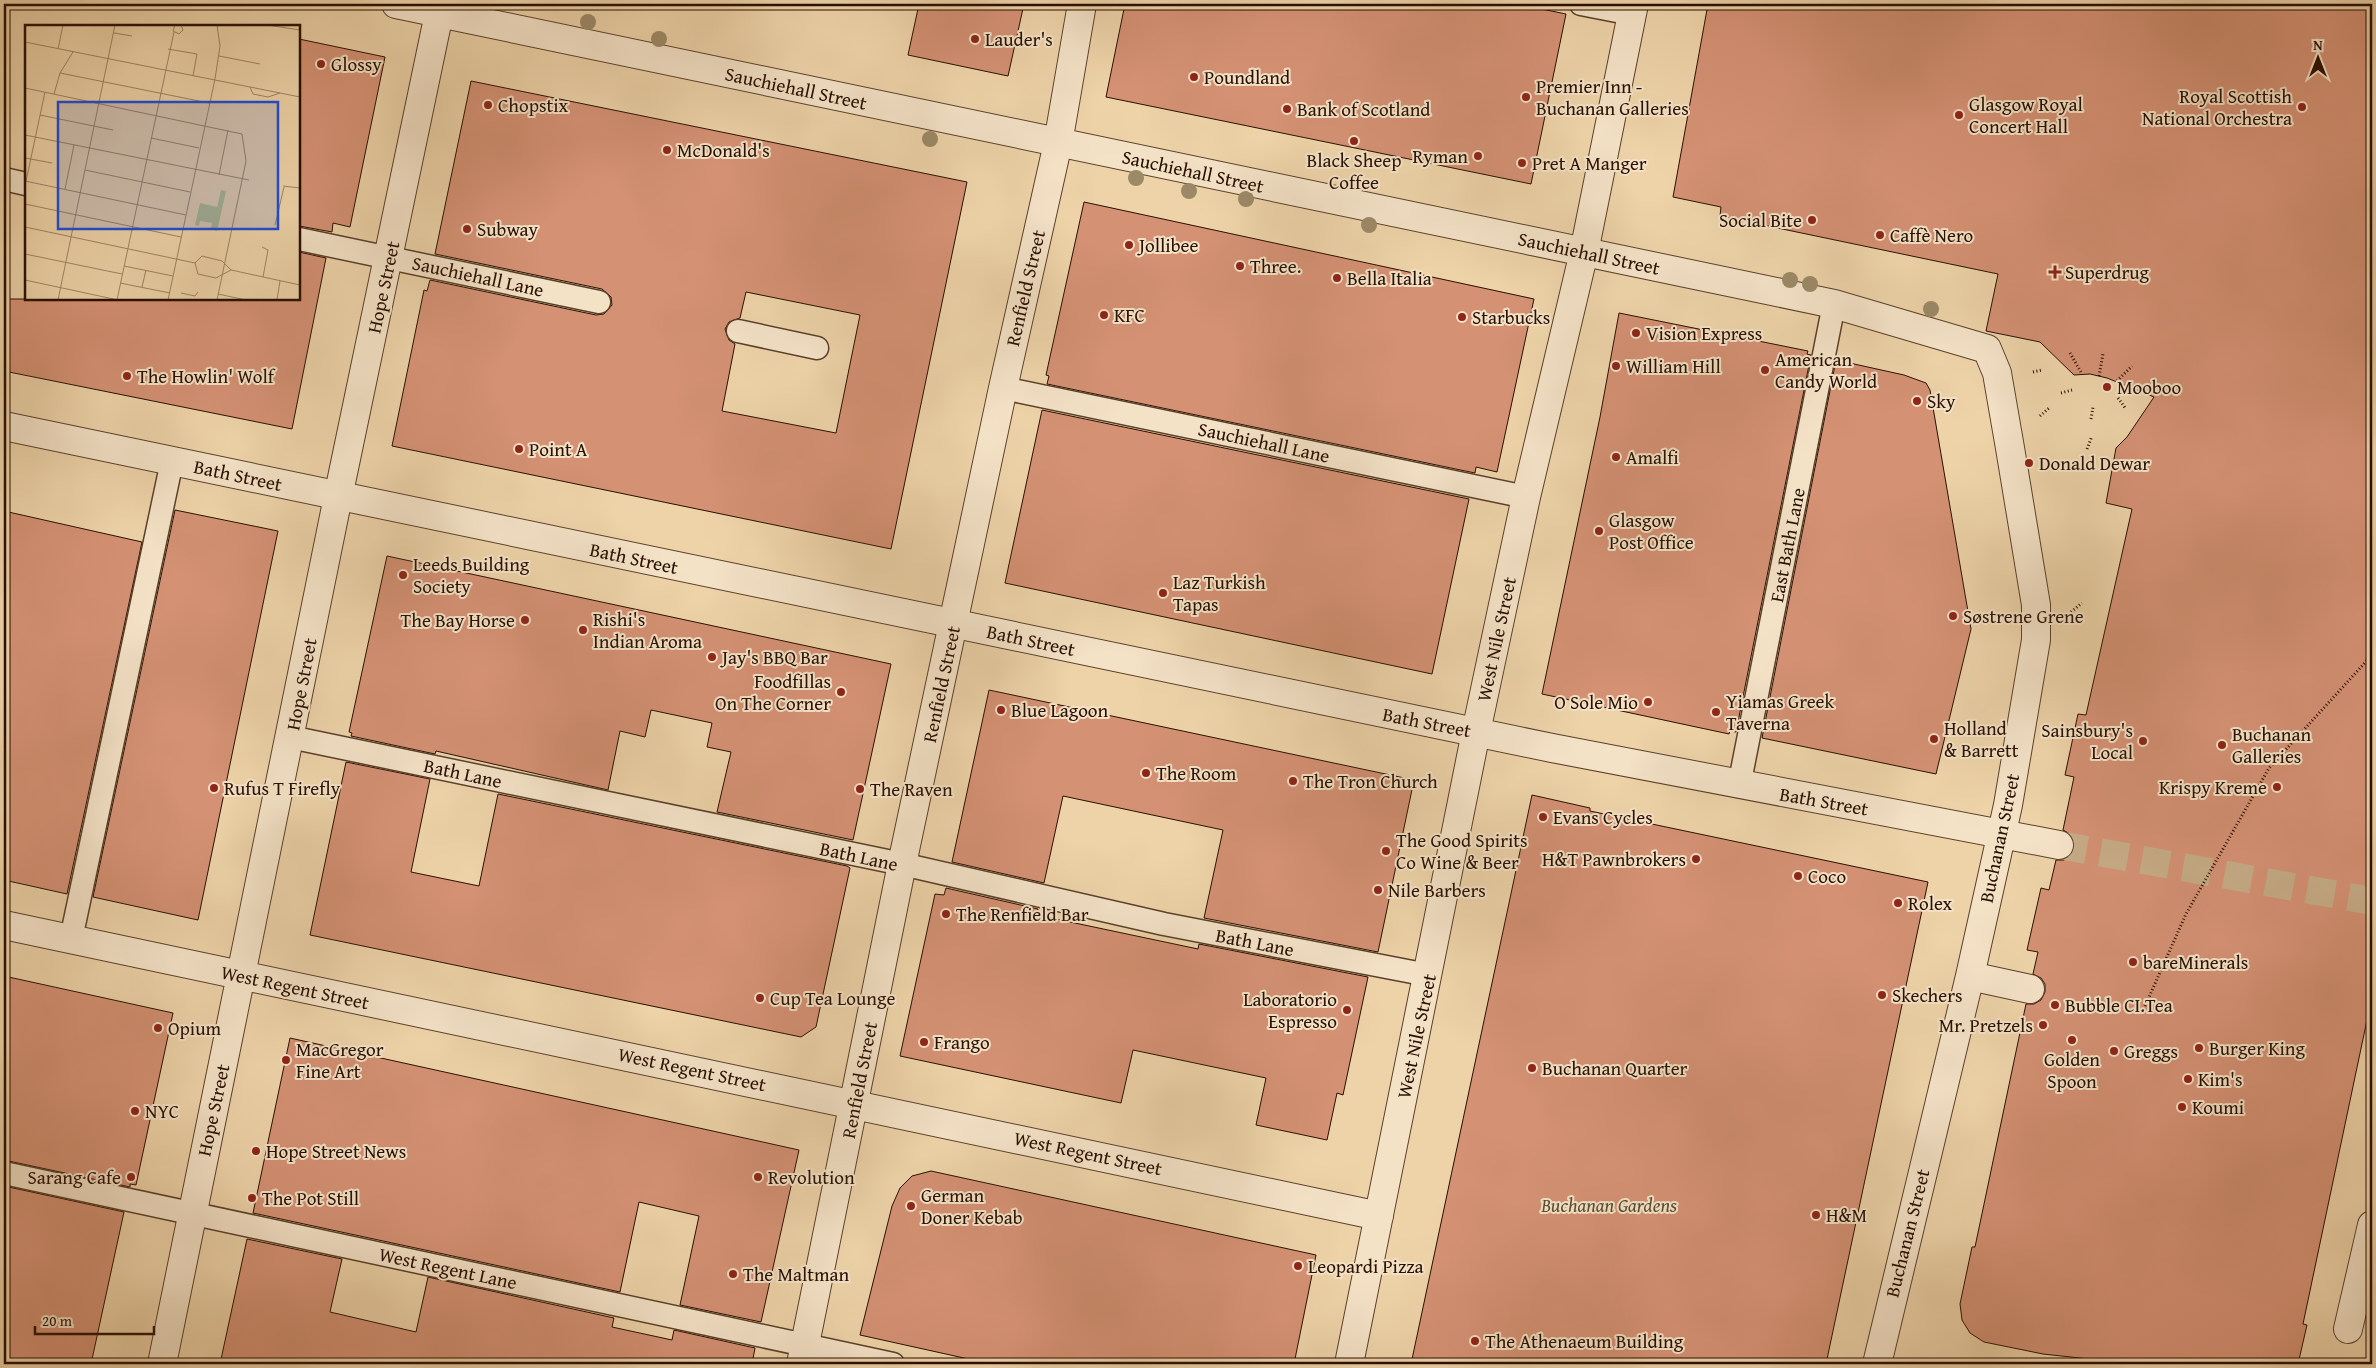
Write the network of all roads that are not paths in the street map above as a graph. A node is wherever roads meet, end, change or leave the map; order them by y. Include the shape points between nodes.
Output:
1 (396, 4) edge
2 (1082, 4) edge
3 (1581, 4) edge
4 (440, 8) edge
5 (1633, 9) edge
6 (1058, 143) junction
7 (4, 179) edge
8 (25, 184) edge
9 (300, 239) edge
10 (1584, 252) junction
11 (390, 257) junction
12 (598, 302) dead end
13 (1834, 304) junction
14 (738, 331) dead end
15 (816, 348) dead end
16 (1987, 349) joint
17 (1003, 388) junction
18 (4, 426) edge
19 (172, 461) junction
20 (338, 497) junction
21 (1526, 497) junction
22 (954, 624) junction
23 (1476, 732) junction
24 (290, 737) junction
25 (1739, 786) junction
26 (2001, 834) junction
27 (2059, 845) tunnel mouth
28 (902, 864) junction
29 (4, 925) edge
30 (71, 939) junction
31 (1428, 975) junction
32 (241, 976) junction
33 (1970, 976) junction
34 (2030, 989) dead end
35 (854, 1103) junction
36 (4, 1173) edge
37 (192, 1212) junction
38 (1379, 1216) junction
39 (2372, 1225) edge
40 (2348, 1329) dead end
41 (803, 1355) edge
42 (162, 1364) edge
43 (893, 1364) edge
44 (1349, 1364) edge
45 (1877, 1364) edge

1 - 4 street, Sauchiehall Street
2 - 6 street, Renfield Street
3 - 5 lane
4 - 6 street, Sauchiehall Street
4 - 11 street, Hope Street
5 - 10 street, West Nile Street
6 - 10 street, Sauchiehall Street
6 - 17 street, Renfield Street
7 - 8 lane
9 - 11 lane, Sauchiehall Lane
10 - 13 street, Sauchiehall Street
10 - 21 street, West Nile Street
11 - 12 lane, Sauchiehall Lane
11 - 20 street, Hope Street
13 - 16 street, Sauchiehall Street
13 - 25 lane, East Bath Lane
14 - 15 lane
16 - 26 street, Buchanan Street via 1997,373 2036,605 2036,640
17 - 21 lane, Sauchiehall Lane
17 - 22 street, Renfield Street
18 - 19 street, Bath Street
19 - 20 street, Bath Street
19 - 30 lane
20 - 22 street, Bath Street
20 - 24 street, Hope Street
21 - 23 street, West Nile Street
22 - 23 street, Bath Street
22 - 28 street, Renfield Street
23 - 25 street, Bath Street
23 - 31 street, West Nile Street
24 - 28 lane, Bath Lane
24 - 32 street, Hope Street
25 - 26 street, Bath Street
26 - 27 street, Bath Street
26 - 33 street, Buchanan Street
28 - 31 lane, Bath Lane via 1164,924
28 - 35 street, Renfield Street
29 - 30 street, West Regent Street
30 - 32 street, West Regent Street
31 - 38 street, West Nile Street
32 - 35 street, West Regent Street
32 - 37 street, Hope Street
33 - 34 street
33 - 45 street, Buchanan Street via 1877,1324
35 - 38 street, West Regent Street
35 - 41 street, Renfield Street
36 - 37 lane, West Regent Lane
37 - 41 lane, West Regent Lane
37 - 42 street, Hope Street
38 - 44 street, West Nile Street
39 - 40 street
41 - 43 lane, West Regent Lane

